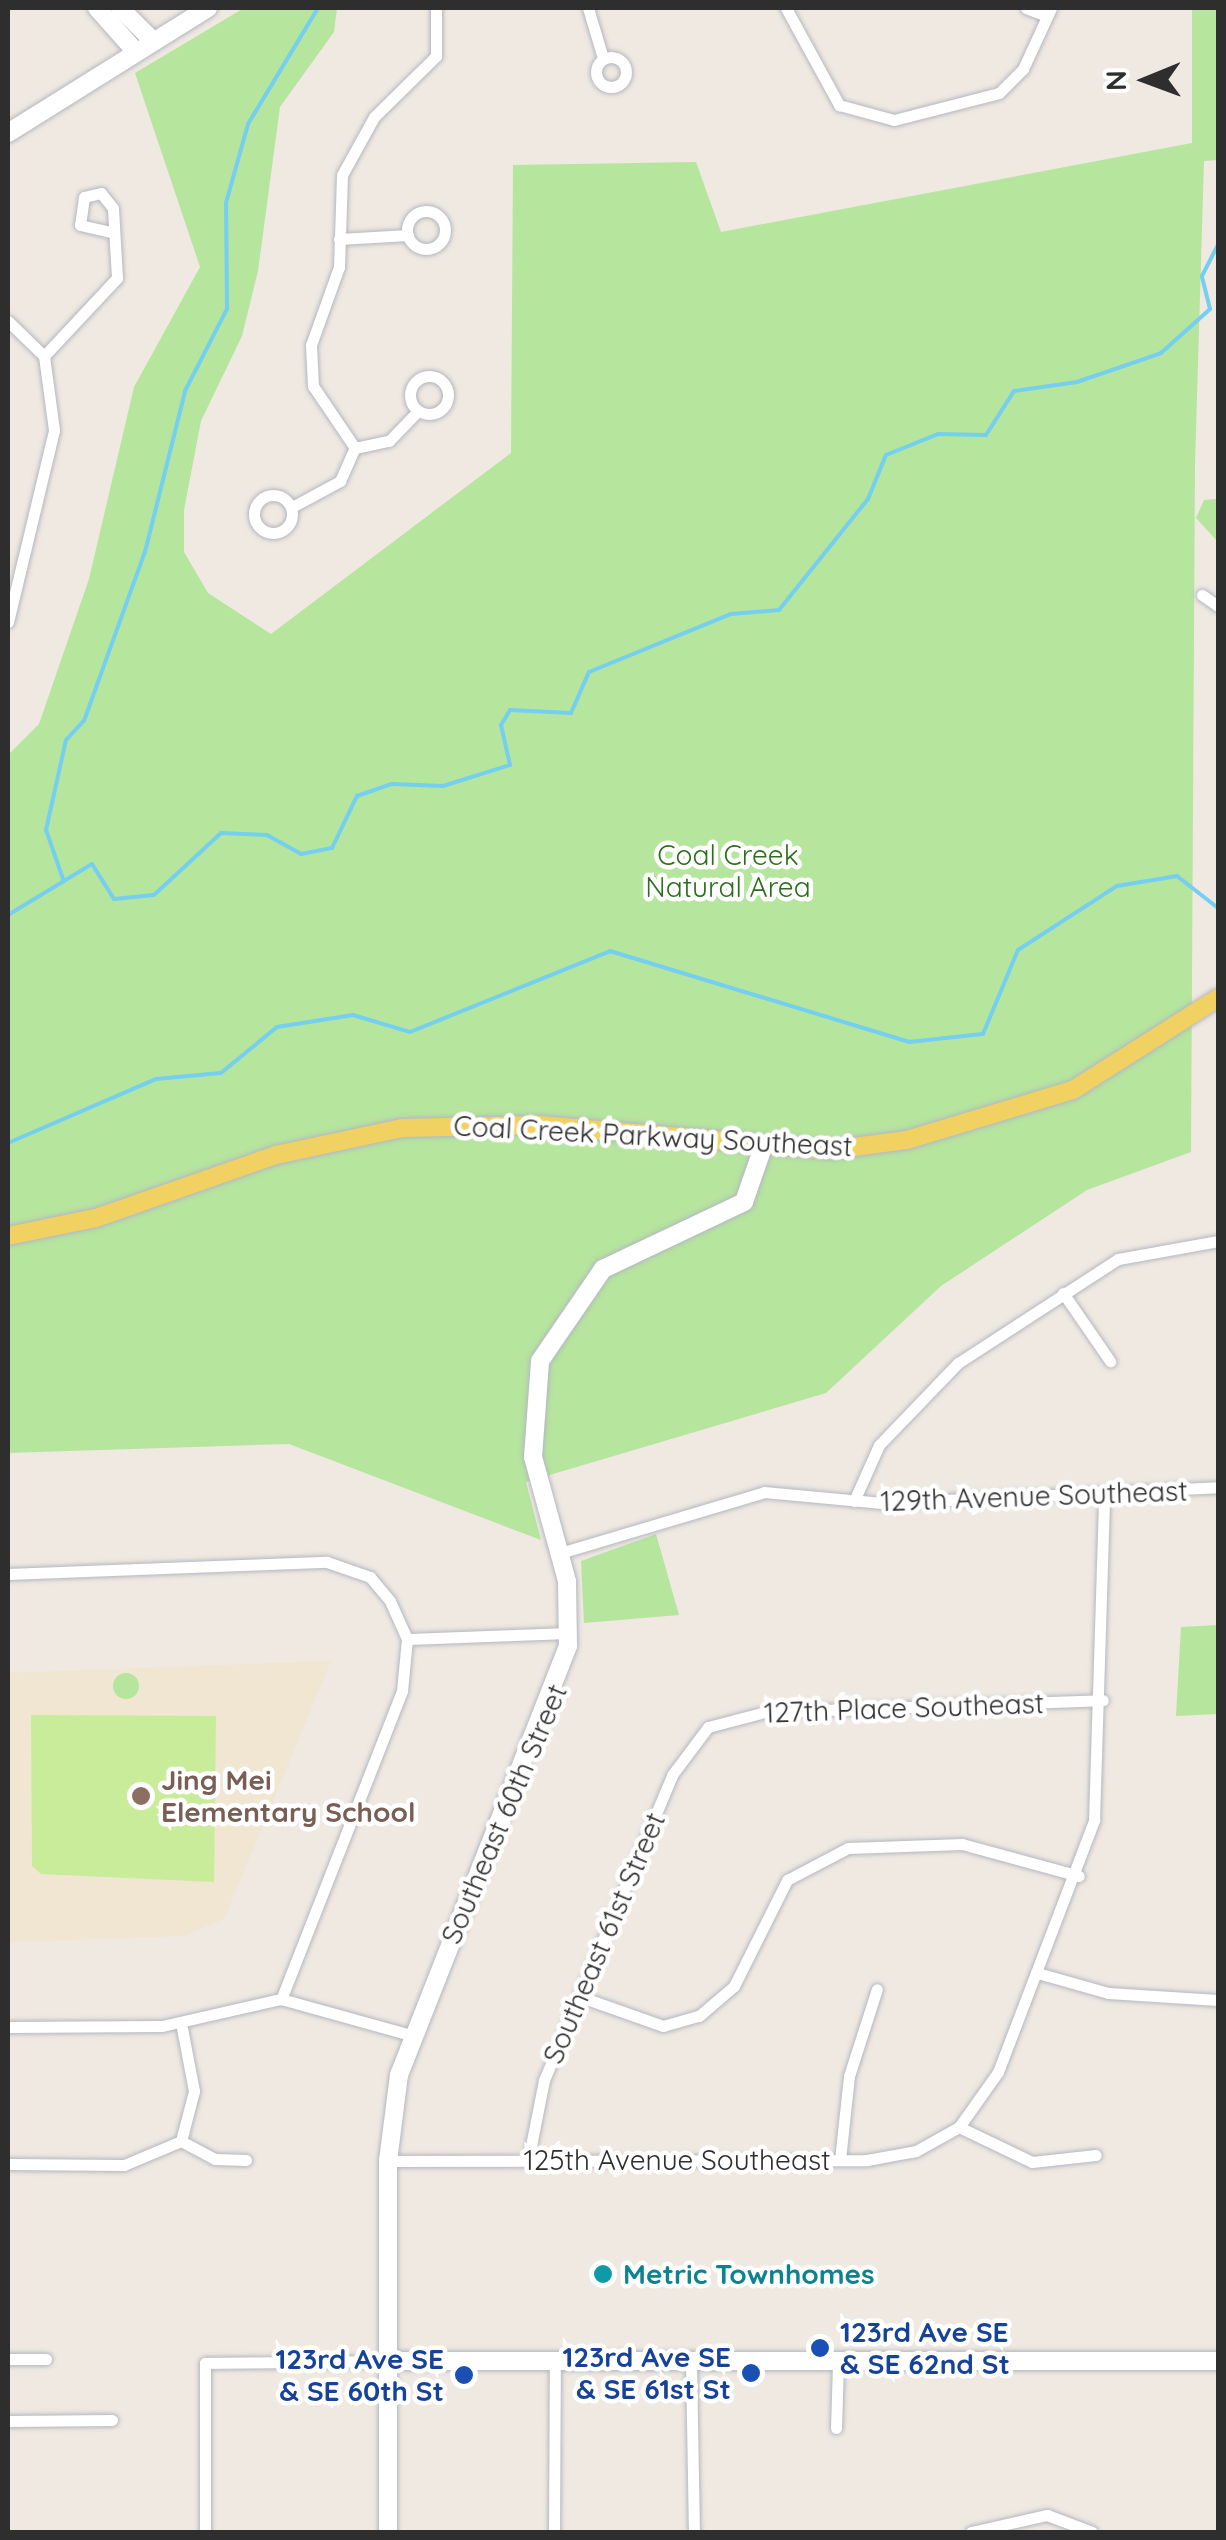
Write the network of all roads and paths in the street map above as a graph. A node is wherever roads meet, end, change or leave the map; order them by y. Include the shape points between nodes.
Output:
1 (96, 8) edge
2 (120, 8) edge
3 (208, 8) edge
4 (436, 8) edge
5 (588, 8) edge
6 (786, 8) edge
7 (1026, 8) edge
8 (1049, 12) edge
9 (153, 41) junction
10 (136, 52) junction
11 (604, 58) dead end
12 (8, 134) edge
13 (111, 232) dead end
14 (408, 235) dead end
15 (339, 239) junction
16 (8, 321) edge
17 (44, 356) junction
18 (418, 411) dead end
19 (355, 448) junction
20 (292, 507) dead end
21 (1202, 595) dead end
22 (1218, 606) edge
23 (8, 622) edge
24 (1218, 998) edge
25 (763, 1147) junction
26 (8, 1236) edge
27 (1218, 1241) edge
28 (1063, 1293) junction
29 (1110, 1362) dead end
30 (1218, 1486) edge
31 (1104, 1495) junction
32 (854, 1501) junction
33 (560, 1553) junction
34 (8, 1574) edge
35 (569, 1633) junction
36 (406, 1639) junction
37 (1102, 1700) junction
38 (708, 1727) joint
39 (1080, 1876) junction
40 (1041, 1974) junction
41 (877, 1989) dead end
42 (582, 1997) junction
43 (280, 1999) junction
44 (1218, 2000) edge
45 (181, 2023) junction
46 (8, 2026) edge
47 (411, 2035) junction
48 (959, 2127) junction
49 (180, 2142) junction
50 (1096, 2156) dead end
51 (246, 2160) dead end
52 (388, 2160) junction
53 (528, 2160) junction
54 (840, 2160) junction
55 (8, 2164) edge
56 (8, 2359) edge
57 (46, 2359) dead end
58 (556, 2361) junction
59 (388, 2362) junction
60 (691, 2362) junction
61 (1218, 2362) edge
62 (838, 2364) junction
63 (112, 2420) dead end
64 (8, 2421) edge
65 (836, 2428) dead end
66 (1089, 2530) edge
67 (205, 2532) edge
68 (388, 2532) edge
69 (554, 2532) edge
70 (694, 2532) edge
71 (971, 2532) edge

1 - 10 street
2 - 9 street
3 - 9 street
4 - 15 street via 436,56 374,117 348,163
5 - 11 street
6 - 8 street via 829,93 861,117 990,99 1023,69
7 - 8 street
9 - 10 street
10 - 12 street
13 - 17 street via 119,266 111,290
14 - 15 street
15 - 19 street via 308,362 313,386
16 - 17 street
17 - 23 street via 54,430
18 - 19 street via 388,442
19 - 20 street via 340,481
21 - 22 street
24 - 25 main road, Coal Creek Parkway Southeast via 1112,1070 1029,1108 862,1148
25 - 26 main road, Coal Creek Parkway Southeast via 539,1124 402,1128 276,1155 96,1218
25 - 33 street, Southeast 60th Street via 744,1202 621,1256 548,1343 532,1434
27 - 28 street via 1135,1251
28 - 29 street
28 - 32 street via 934,1384 880,1446
30 - 31 street, 129th Avenue Southeast
31 - 32 street, 129th Avenue Southeast
31 - 37 street
32 - 33 street, 129th Avenue Southeast via 764,1492
33 - 35 street, Southeast 60th Street
34 - 36 street via 344,1564 382,1588
35 - 36 street
35 - 47 street, Southeast 60th Street via 554,1697
36 - 43 street via 402,1690
37 - 38 street, 127th Place Southeast via 765,1712
37 - 39 street via 1100,1786
38 - 42 street, Southeast 61st Street via 672,1776
39 - 40 street
39 - 42 street via 962,1844 848,1848 801,1868 775,1896 727,1996 663,2026
40 - 44 street via 1108,1993
40 - 48 street via 998,2072
41 - 54 street via 849,2076
42 - 53 street, Southeast 61st Street via 536,2101
43 - 45 street
43 - 47 street
45 - 46 street
45 - 49 street via 194,2091
47 - 52 street, Southeast 60th Street
48 - 50 street via 1032,2162
48 - 54 street, 125th Avenue Southeast via 888,2158
49 - 51 street via 214,2160
49 - 55 street via 124,2165
52 - 53 street, 125th Avenue Southeast
52 - 59 street, Southeast 60th Street
53 - 54 street, 125th Avenue Southeast
56 - 57 street
58 - 59 street
58 - 60 street
58 - 69 street
59 - 67 street via 204,2362
59 - 68 street, Southeast 60th Street
60 - 62 street
60 - 70 street
61 - 62 street
62 - 65 street
63 - 64 street
66 - 71 street via 1046,2515

